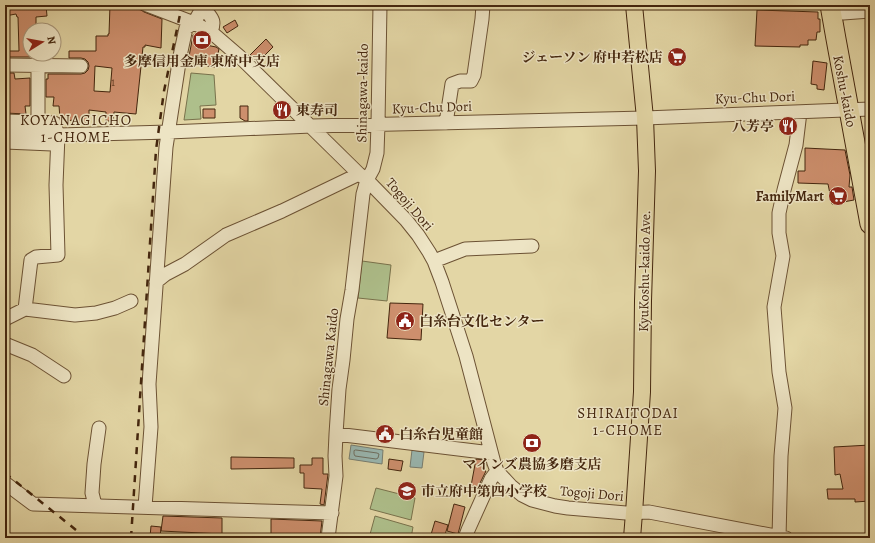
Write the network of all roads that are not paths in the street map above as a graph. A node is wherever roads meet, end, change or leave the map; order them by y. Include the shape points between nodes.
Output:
1 (147, 5) edge
2 (380, 5) edge
3 (483, 5) edge
4 (634, 5) edge
5 (204, 6) edge
6 (838, 8) edge
7 (870, 11) edge
8 (189, 21) junction
9 (211, 32) junction
10 (5, 65) edge
11 (38, 66) junction
12 (81, 66) dead end
13 (859, 110) edge
14 (800, 112) junction
15 (645, 118) junction
16 (5, 121) edge
17 (38, 122) junction
18 (446, 123) junction
19 (378, 124) junction
20 (312, 126) junction
21 (5, 132) edge
22 (169, 132) junction
23 (58, 135) junction
24 (5, 142) edge
25 (363, 177) junction
26 (870, 178) edge
27 (870, 224) edge
28 (532, 246) dead end
29 (434, 261) junction
30 (156, 282) junction
31 (132, 301) dead end
32 (24, 309) junction
33 (5, 319) edge
34 (5, 344) edge
35 (64, 376) dead end
36 (99, 428) dead end
37 (336, 434) junction
38 (490, 453) junction
39 (497, 472) junction
40 (5, 483) edge
41 (95, 506) junction
42 (145, 507) junction
43 (332, 513) junction
44 (634, 513) junction
45 (328, 538) edge
46 (465, 538) edge
47 (632, 538) edge
48 (781, 538) edge

1 - 8 street, Togoji Dori
2 - 19 street, Shinagawa-kaido
3 - 18 street via 474,75 471,81 452,84
4 - 15 main road, KyuKoshu-kaido Ave.
5 - 8 street
5 - 9 street via 212,19
6 - 7 street
6 - 13 highway, Koshu-kaido
8 - 9 street, Togoji Dori
8 - 22 street via 180,56
9 - 20 street, Togoji Dori via 240,56
10 - 11 street
11 - 12 street
11 - 17 street
13 - 14 street, Kyu-Chu Dori
13 - 26 highway, Koshu-kaido
13 - 27 highway, Koshu-kaido
14 - 15 street, Kyu-Chu Dori
14 - 48 street via 796,145 779,213 783,256 774,307 779,372 785,408 781,456
15 - 18 street, Kyu-Chu Dori
15 - 44 main road, KyuKoshu-kaido Ave. via 647,171 642,392
16 - 17 street
17 - 23 street via 54,123
18 - 19 street, Kyu-Chu Dori
19 - 20 street, Kyu-Chu Dori
19 - 25 street, Shinagawa-kaido via 377,153 372,169
20 - 22 street, Kyu-Chu Dori
20 - 25 street, Togoji Dori
21 - 23 street, Kyu-Chu Dori
22 - 23 street, Kyu-Chu Dori
22 - 30 street
23 - 24 street via 52,144
23 - 32 street via 58,255 36,257 31,260
25 - 29 street, Togoji Dori via 406,220
25 - 30 street via 226,234
25 - 37 street, Shinagawa Kaido
28 - 29 street via 466,249
29 - 38 street, Togoji Dori via 466,356
30 - 42 street via 149,384 151,426
31 - 32 street via 96,313 76,315
32 - 33 street
34 - 35 street via 32,355
36 - 41 street via 92,493
37 - 38 street
37 - 43 street, Shinagawa Kaido via 336,476
38 - 39 street, Togoji Dori
39 - 44 street, Togoji Dori via 522,495 532,500 555,506
39 - 46 street via 491,479
40 - 41 street via 33,504
41 - 42 street
42 - 43 street
43 - 45 street, Shinagawa Kaido
44 - 47 main road, KyuKoshu-kaido Ave.
44 - 48 street, Togoji Dori via 649,512

